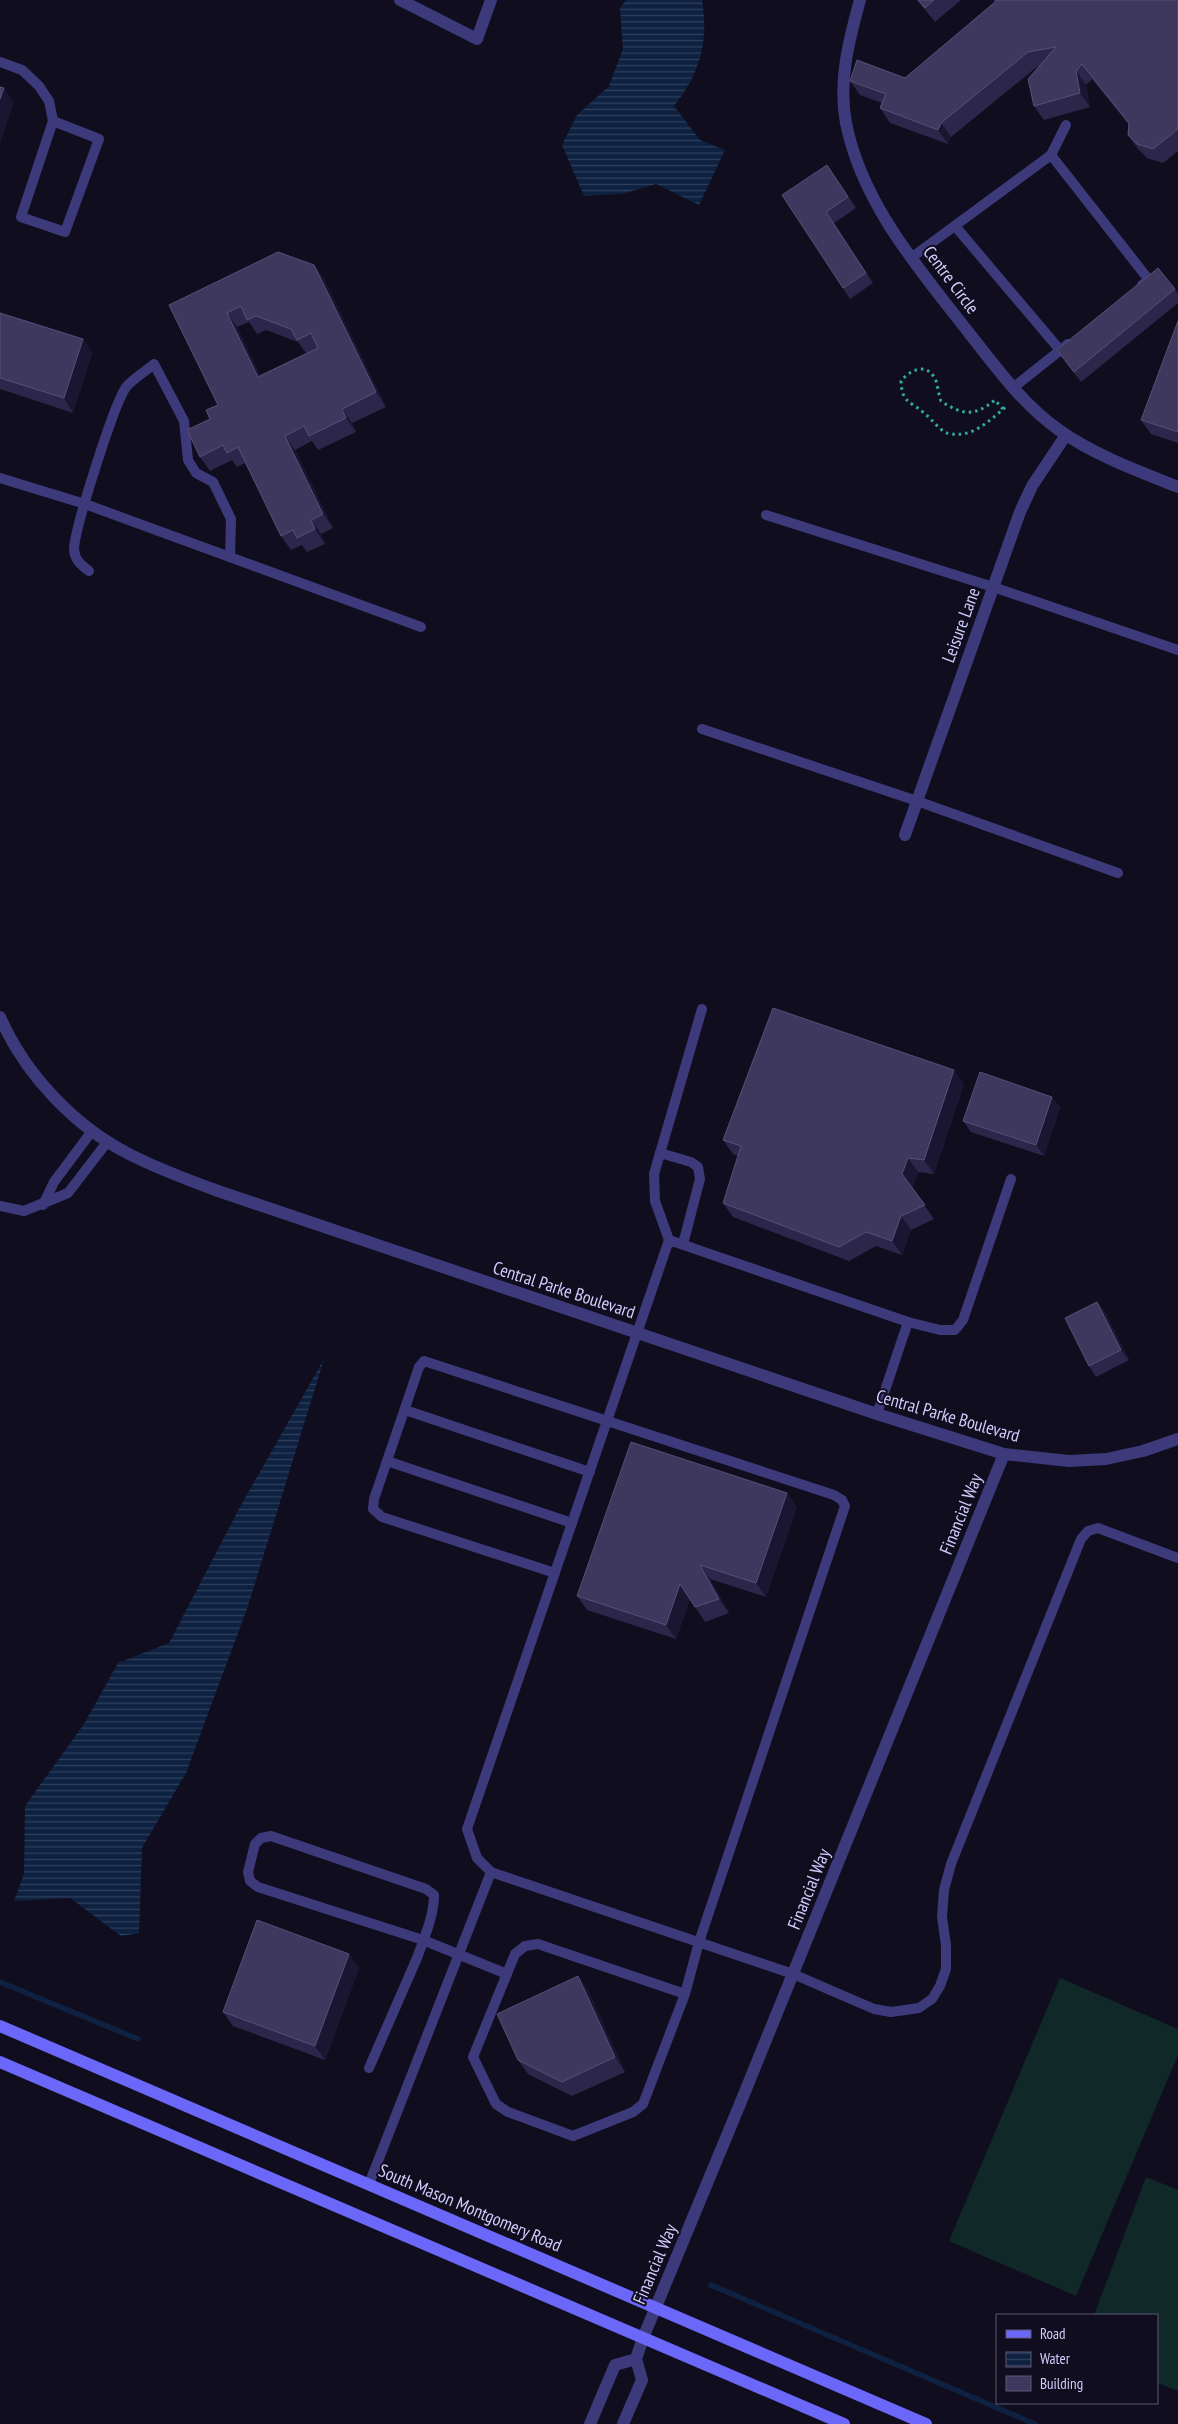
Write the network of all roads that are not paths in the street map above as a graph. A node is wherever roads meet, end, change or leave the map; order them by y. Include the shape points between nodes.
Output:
1 (400, 0) edge
2 (491, 0) edge
3 (860, 0) edge
4 (0, 62) edge
5 (52, 121) junction
6 (1066, 125) dead end
7 (1052, 155) junction
8 (955, 226) junction
9 (912, 258) junction
10 (1134, 292) edge
11 (1075, 339) edge
12 (1060, 350) junction
13 (1017, 391) junction
14 (1066, 435) junction
15 (0, 478) edge
16 (1178, 487) edge
17 (85, 504) junction
18 (766, 515) dead end
19 (230, 557) junction
20 (89, 571) dead end
21 (993, 587) junction
22 (422, 627) dead end
23 (1178, 650) edge
24 (702, 729) dead end
25 (917, 801) junction
26 (905, 835) dead end
27 (1118, 873) dead end
28 (702, 1008) dead end
29 (0, 1018) edge
30 (92, 1131) junction
31 (108, 1141) junction
32 (660, 1154) junction
33 (1011, 1179) dead end
34 (42, 1205) junction
35 (0, 1206) edge
36 (669, 1240) junction
37 (683, 1244) junction
38 (908, 1322) junction
39 (638, 1333) junction
40 (405, 1410) junction
41 (877, 1414) junction
42 (607, 1422) junction
43 (1178, 1439) edge
44 (1004, 1454) junction
45 (387, 1462) junction
46 (590, 1472) junction
47 (572, 1523) junction
48 (1178, 1558) edge
49 (555, 1573) junction
50 (491, 1872) junction
51 (423, 1940) junction
52 (699, 1942) junction
53 (459, 1954) junction
54 (507, 1974) junction
55 (793, 1974) junction
56 (685, 1994) junction
57 (0, 2026) edge
58 (0, 2062) edge
59 (369, 2068) dead end
60 (369, 2184) junction
61 (656, 2307) junction
62 (643, 2338) junction
63 (636, 2358) junction
64 (590, 2424) edge
65 (623, 2424) edge
66 (844, 2424) edge
67 (926, 2424) edge

1 - 2 street via 477,39
3 - 9 street, Centre Circle via 844,68 846,123 869,188
4 - 5 lane via 22,70 39,86 48,101
5 - 5 lane via 21,217 65,232 99,139
6 - 7 lane
7 - 8 lane
7 - 10 lane via 1148,280
8 - 9 lane
8 - 12 lane
9 - 13 street, Centre Circle
11 - 12 lane
12 - 13 lane
13 - 14 street, Centre Circle
14 - 16 street, Centre Circle
14 - 21 street, Leisure Lane via 1032,486
15 - 17 lane
17 - 19 lane
17 - 19 lane via 118,401 127,386 154,364 184,421 188,460 196,473 213,482 231,519
17 - 20 lane via 74,552 78,563
18 - 21 lane
19 - 22 lane
21 - 23 lane
21 - 25 street, Leisure Lane
24 - 25 lane
25 - 26 street, Leisure Lane
25 - 27 lane
28 - 32 lane
29 - 30 street, Central Parke Boulevard via 25,1061 51,1093
30 - 31 street, Central Parke Boulevard
30 - 34 lane via 54,1182
31 - 34 lane via 68,1193
31 - 39 street, Central Parke Boulevard via 152,1166 218,1191
32 - 36 lane via 654,1174 655,1201
32 - 37 lane via 698,1167 700,1179
33 - 38 lane via 962,1320 955,1330 940,1330
34 - 35 lane via 24,1211
36 - 37 lane
36 - 39 lane
37 - 38 lane
38 - 41 lane
39 - 41 street, Central Parke Boulevard
39 - 42 lane
40 - 42 lane via 424,1361
40 - 45 lane
40 - 46 lane
41 - 44 street, Central Parke Boulevard
42 - 46 lane
42 - 52 lane via 834,1495 845,1506
43 - 44 street, Central Parke Boulevard via 1106,1459 1069,1461
44 - 55 street, Financial Way
45 - 47 lane
45 - 49 lane via 373,1509 382,1517
46 - 47 lane
47 - 49 lane
48 - 55 lane via 1098,1528 1088,1531 1081,1539 951,1864 944,1890 942,1917 946,1969 932,1999 906,2012 874,2009
49 - 50 lane via 467,1829 477,1858
50 - 52 lane
50 - 53 lane
51 - 51 lane via 258,1887 250,1881 248,1872 255,1844 261,1838 271,1836 426,1889 434,1895 434,1906
51 - 53 lane
51 - 59 lane
52 - 55 lane
52 - 56 lane
53 - 54 lane
53 - 60 lane
54 - 56 lane via 515,1954 525,1946 538,1944
54 - 56 lane via 473,2057 496,2104 508,2112 573,2136 633,2112 642,2104
55 - 61 street, Financial Way
57 - 60 main road, South Mason Montgomery Road
58 - 62 main road
60 - 61 main road, South Mason Montgomery Road
61 - 62 street, Financial Way
61 - 67 main road, South Mason Montgomery Road
62 - 63 street, Financial Way
62 - 66 main road
63 - 64 street via 616,2365
63 - 65 street via 642,2380

